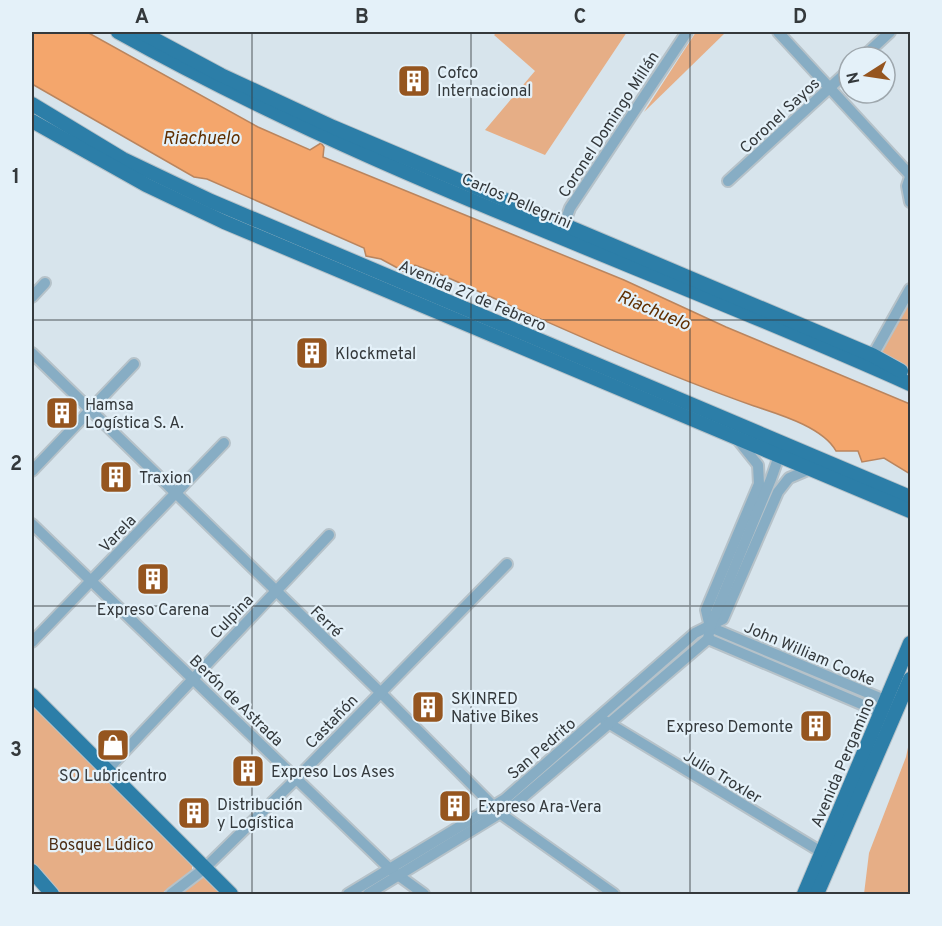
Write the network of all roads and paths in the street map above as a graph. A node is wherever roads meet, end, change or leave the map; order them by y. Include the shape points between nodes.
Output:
1 (118, 32) edge
2 (141, 32) edge
3 (687, 32) edge
4 (778, 32) edge
5 (890, 32) edge
6 (876, 45) edge
7 (837, 81) edge
8 (831, 87) junction
9 (35, 115) edge
10 (910, 176) edge
11 (728, 181) dead end
12 (910, 202) edge
13 (562, 230) junction
14 (333, 261) junction
15 (45, 283) dead end
16 (910, 289) edge
17 (32, 297) edge
18 (32, 353) edge
19 (870, 360) junction
20 (134, 364) dead end
21 (910, 377) edge
22 (910, 384) edge
23 (676, 399) junction
24 (90, 411) junction
25 (738, 440) junction
26 (224, 443) dead end
27 (779, 456) junction
28 (810, 469) junction
29 (32, 471) edge
30 (176, 494) junction
31 (908, 508) edge
32 (32, 524) edge
33 (329, 535) dead end
34 (507, 564) dead end
35 (91, 582) junction
36 (275, 592) junction
37 (710, 627) junction
38 (708, 639) junction
39 (32, 642) edge
40 (910, 643) edge
41 (193, 678) junction
42 (910, 679) edge
43 (380, 692) junction
44 (32, 695) edge
45 (884, 706) junction
46 (897, 712) junction
47 (601, 716) junction
48 (609, 725) junction
49 (107, 770) junction
50 (297, 778) junction
51 (497, 810) junction
52 (827, 855) junction
53 (205, 868) junction
54 (32, 871) edge
55 (395, 873) junction
56 (52, 894) edge
57 (171, 894) edge
58 (231, 894) edge
59 (348, 894) edge
60 (368, 894) edge
61 (424, 894) edge
62 (614, 894) edge
63 (804, 894) edge
64 (817, 894) edge

1 - 13 main road, Carlos Pellegrini via 245,100
2 - 13 main road, Carlos Pellegrini via 269,98
3 - 13 street, Coronel Domingo Millán via 570,208
4 - 8 street
5 - 6 street
7 - 8 street, Coronel Sayos
8 - 10 street
8 - 11 street, Coronel Sayos
9 - 14 main road, Avenida 27 de Febrero via 146,185 224,222
9 - 14 main road, Avenida 27 de Febrero via 47,108 61,117 66,126 123,159
10 - 12 street
13 - 19 main road, Carlos Pellegrini
14 - 23 main road, Avenida 27 de Febrero via 341,250 365,260 370,270
14 - 25 main road, Avenida 27 de Febrero
15 - 17 street
16 - 19 street
18 - 24 street, Ferré
19 - 21 main road, Carlos Pellegrini
19 - 22 main road, Carlos Pellegrini
20 - 24 street
23 - 27 street via 686,410 777,449
23 - 31 main road, Avenida 27 de Febrero
24 - 29 street
24 - 30 street, Ferré
25 - 27 main road, Avenida 27 de Febrero
25 - 37 street via 758,465 759,484 706,610
26 - 30 street, Varela
27 - 28 main road, Avenida 27 de Febrero
27 - 37 street
28 - 31 main road, Avenida 27 de Febrero
28 - 37 street, San Pedrito via 782,485 723,619
30 - 35 street, Varela
30 - 36 street, Ferré
32 - 35 street, Berón de Astrada
33 - 36 street, Culpina
34 - 43 street, Castañón
35 - 39 street, Varela
35 - 41 street, Berón de Astrada
36 - 41 street, Culpina
36 - 43 street, Ferré
37 - 38 street
37 - 45 street, John William Cooke
37 - 47 street, San Pedrito via 695,633
38 - 45 street, John William Cooke
38 - 48 street, San Pedrito
40 - 45 main road, Avenida Pergamino
41 - 49 street, Culpina
41 - 50 street, Berón de Astrada
42 - 46 main road, Avenida Pergamino
43 - 50 street, Castañón
43 - 51 street, Ferré
44 - 49 main road
45 - 46 street, John William Cooke
45 - 52 main road, Avenida Pergamino
46 - 52 main road, Avenida Pergamino
47 - 48 street, Julio Troxler
47 - 51 street, San Pedrito
48 - 51 street, San Pedrito
48 - 52 street, Julio Troxler
49 - 53 main road
50 - 53 street, Castañón
50 - 55 street, Berón de Astrada
51 - 55 street, San Pedrito
51 - 62 street, Ferré
52 - 63 main road, Avenida Pergamino
52 - 64 main road, Avenida Pergamino
53 - 57 street, Castañón
53 - 58 main road
54 - 56 main road
55 - 59 street, San Pedrito
55 - 60 street, San Pedrito
55 - 61 street, Berón de Astrada

